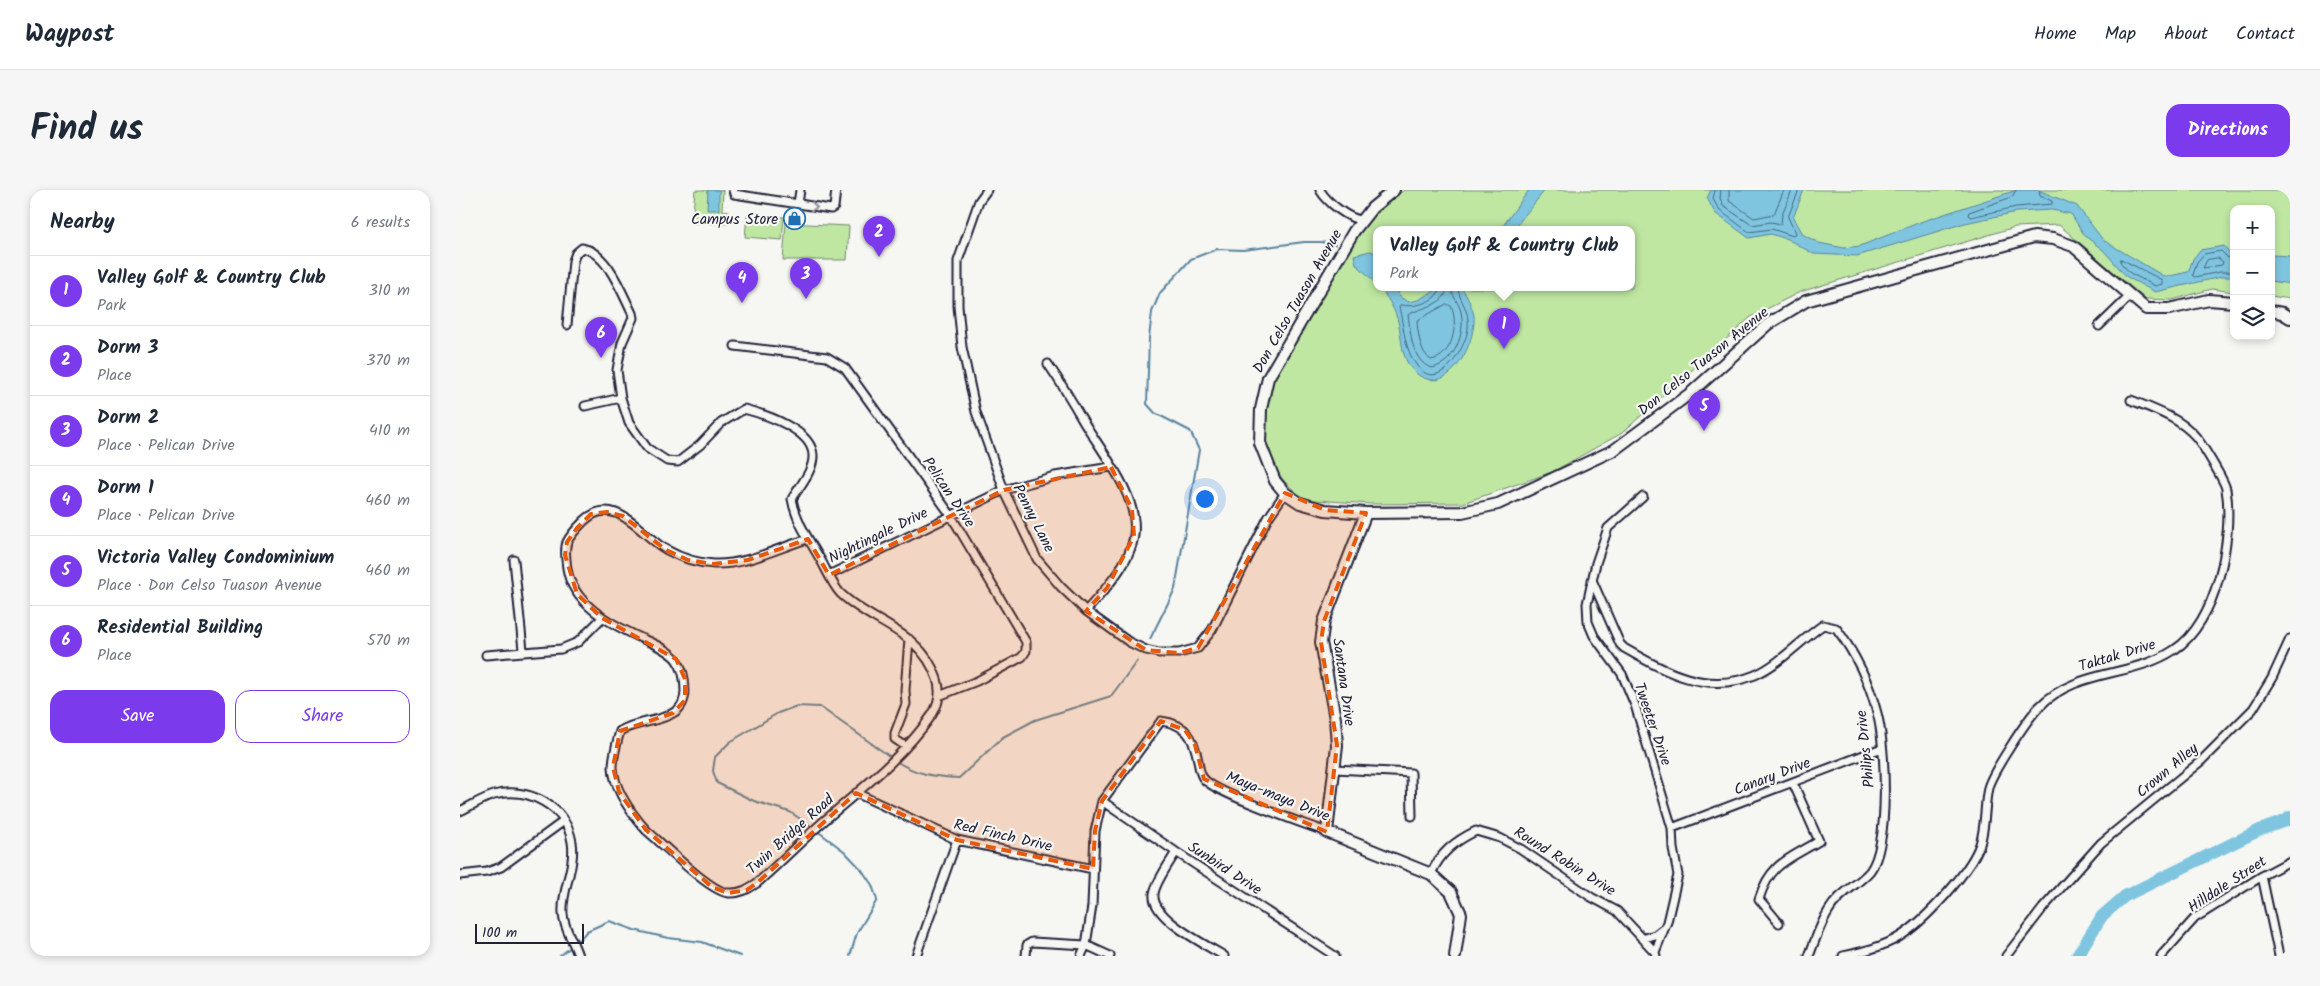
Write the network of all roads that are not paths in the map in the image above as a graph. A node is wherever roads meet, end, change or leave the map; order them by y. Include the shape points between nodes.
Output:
1 (733, 190) edge
2 (800, 190) edge
3 (836, 190) edge
4 (987, 190) edge
5 (1320, 190) edge
6 (1394, 190) edge
7 (798, 204) junction
8 (1363, 220) junction
9 (2130, 296) junction
10 (2230, 302) edge
11 (2275, 312) edge
12 (2290, 318) edge
13 (567, 325) dead end
14 (2100, 326) dead end
15 (736, 346) dead end
16 (1048, 364) dead end
17 (621, 398) junction
18 (2131, 400) dead end
19 (585, 406) dead end
20 (1111, 467) junction
21 (1004, 490) junction
22 (1285, 493) junction
23 (1643, 497) dead end
24 (1366, 513) junction
25 (950, 514) junction
26 (808, 539) junction
27 (514, 560) dead end
28 (828, 575) junction
29 (1592, 580) junction
30 (1086, 611) junction
31 (602, 618) junction
32 (909, 639) junction
33 (2290, 639) edge
34 (523, 650) junction
35 (486, 655) dead end
36 (940, 696) junction
37 (904, 748) junction
38 (1882, 748) junction
39 (1335, 769) junction
40 (1793, 782) junction
41 (856, 793) junction
42 (1102, 801) junction
43 (460, 811) edge
44 (1412, 816) dead end
45 (564, 821) junction
46 (1672, 828) junction
47 (1327, 832) junction
48 (957, 840) junction
49 (1176, 852) junction
50 (2290, 862) edge
51 (1093, 869) junction
52 (1431, 874) junction
53 (460, 875) edge
54 (2262, 876) junction
55 (1779, 923) dead end
56 (1666, 926) junction
57 (1642, 938) junction
58 (1086, 944) junction
59 (577, 953) edge
60 (1655, 954) edge
61 (916, 956) edge
62 (1026, 956) edge
63 (1081, 956) edge
64 (1110, 956) edge
65 (1224, 956) edge
66 (1335, 956) edge
67 (1455, 956) edge
68 (1809, 956) edge
69 (1843, 956) edge
70 (2006, 956) edge
71 (2161, 956) edge
72 (2278, 956) edge

1 - 7 street via 734,194
2 - 7 street
7 -> 3 street via 833,209
4 - 21 street, Penny Lane via 979,202 958,261 958,306 962,347 976,412
5 - 8 street via 1331,203
6 - 8 street, Don Celso Tuason Avenue
8 - 22 street, Don Celso Tuason Avenue via 1268,378 1261,409 1260,443 1269,470
9 - 10 street, Don Celso Tuason Avenue via 2146,309 2169,309 2209,300
9 - 14 street
9 - 24 street, Don Celso Tuason Avenue via 2073,246 2034,237 1806,301 1768,324 1692,392 1614,450 1498,504 1462,512
11 - 12 street
13 - 17 street via 573,261 582,248 591,250 612,273 632,313 617,370
15 - 25 street, Pelican Drive via 828,357 845,368
16 - 20 street
17 - 19 street
17 - 26 street via 629,423 647,448 667,461 678,462 721,423 744,409 791,426 810,446 813,457 792,499 795,515
18 - 69 street, Taktak Drive via 2168,415 2196,437 2226,487 2229,525 2215,593 2192,636 2174,651 2138,666 2073,682 2039,707 1995,771 1988,787 1980,845 1956,882 1920,921 1899,937 1863,952
20 - 21 street, Nightingale Drive via 1055,476
20 - 30 street via 1121,480 1132,509 1134,536 1125,559 1107,588
21 - 25 street, Nightingale Drive
21 - 30 street, Penny Lane via 1037,558
22 - 24 street, Don Celso Tuason Avenue via 1300,503 1325,510
22 - 30 street, Penny Lane via 1268,518 1212,630 1198,648 1179,653 1146,650 1129,642
23 - 29 street, Tweeter Drive via 1608,528
24 - 39 street, Santana Drive via 1324,621 1321,642 1335,719
25 - 28 street, Nightingale Drive
25 - 36 street, Pelican Drive via 1026,642 1026,651 978,681
26 - 28 street
26 - 31 street, Twin Bridge Road via 748,560 712,564 688,560 666,550 623,516 607,512 591,514 567,542 565,555 568,574 577,594
27 - 34 street
28 - 32 street via 838,591 859,609
29 - 38 street, Philips Drive via 1620,644 1659,668 1689,679 1722,684 1755,674 1823,625 1836,628 1849,645 1868,682 1878,715
29 - 46 street, Tweeter Drive via 1587,604 1588,622 1594,636 1622,674 1635,705
31 - 34 street via 578,642 561,649
31 - 41 street, Twin Bridge Road via 661,647 676,659 685,679 684,700 674,713 630,724 620,731 613,767 619,792 636,820 712,887 728,893 746,890 757,883
32 - 36 street via 928,657
32 - 37 street via 906,704 895,733 895,738
33 - 70 street, Crown Alley via 2253,709 2201,761 2101,843 2043,908
34 - 35 street
36 - 37 street, Twin Bridge Road via 932,714
37 - 41 street, Twin Bridge Road
38 - 40 street, Canary Drive
38 - 68 street, Philips Drive via 1884,803 1880,845 1870,870 1829,909
39 - 44 street via 1411,773
39 - 47 street, Santana Drive
40 - 46 street, Canary Drive
40 - 55 street via 1818,841 1772,870 1764,883 1759,899
41 - 48 street, Red Finch Drive
42 - 47 street, Maya-maya Drive via 1161,721 1185,730 1195,744 1204,779 1234,795
42 - 49 street, Sunbird Drive
42 - 51 street, Maya-maya Drive via 1095,832
43 - 45 street via 494,795 515,792 533,795 552,807
45 - 53 street via 501,868
45 - 59 street via 572,842 572,865 563,910 564,926
46 - 56 street, Tweeter Drive via 1678,875
47 - 52 street, Maya-maya Drive
48 - 51 street, Red Finch Drive
48 - 61 street
49 - 65 street via 1154,892 1154,904 1165,918
49 - 66 street, Sunbird Drive
50 - 54 street, Hilldale Street
51 - 58 street, Maya-maya Drive
52 - 57 street, Round Robin Drive via 1438,859 1458,840 1476,831 1500,838 1617,911
52 - 67 street via 1451,892 1460,914
54 - 71 street, Hilldale Street via 2196,918
54 - 72 street
56 - 57 street via 1655,935
56 - 60 street, Tweeter Drive
57 - 60 street, Round Robin Drive
58 - 62 street via 1032,942 1027,945
58 - 63 street, Maya-maya Drive
58 - 64 street

